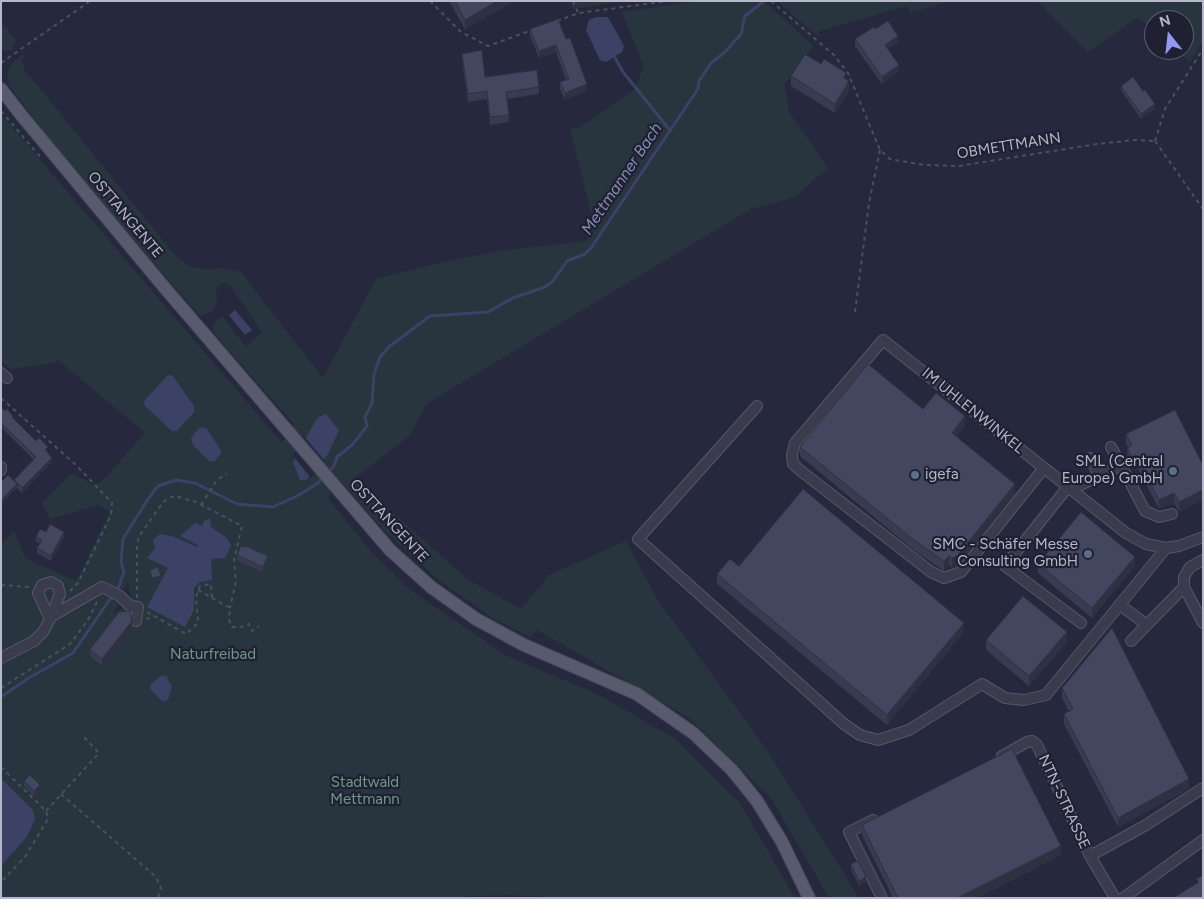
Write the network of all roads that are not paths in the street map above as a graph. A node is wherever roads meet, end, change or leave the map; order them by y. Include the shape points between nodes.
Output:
1 (1, 89) edge
2 (757, 406) dead end
3 (1112, 447) dead end
4 (1090, 458) dead end
5 (1121, 465) junction
6 (1044, 468) junction
7 (1100, 476) junction
8 (1066, 487) junction
9 (1172, 514) dead end
10 (1203, 537) edge
11 (1166, 548) junction
12 (1203, 560) edge
13 (1184, 587) junction
14 (1120, 605) junction
15 (50, 619) junction
16 (136, 621) road end
17 (1081, 623) dead end
18 (1203, 624) edge
19 (1147, 625) junction
20 (1131, 641) dead end
21 (1, 658) edge
22 (993, 761) edge
23 (1203, 788) edge
24 (884, 815) edge
25 (1203, 840) edge
26 (1090, 856) junction
27 (809, 898) edge
28 (882, 898) edge
29 (1115, 898) edge
30 (1123, 898) edge

1 - 27 main road, OSTTANGENTE via 235,370 400,560 464,612 524,645 637,694 703,741 732,770 765,812
2 - 14 street via 638,539 860,735 878,740 909,730 982,684 1005,698 1024,700 1046,695
3 - 5 street
4 - 7 street
5 - 7 street
5 - 9 street via 1145,511 1159,517
6 - 6 street, IM UHLENWINKEL via 883,340 795,443 792,455 793,464 801,471 931,572 944,578 961,572
6 - 8 street, IM UHLENWINKEL
7 - 8 street
8 - 11 street, IM UHLENWINKEL via 1126,533 1146,544
8 - 17 street via 1005,566
10 - 11 street
11 - 14 street
12 - 13 street via 1190,567 1184,577
13 - 18 street
13 - 19 street
14 - 19 street
15 - 15 street via 60,596 59,588 49,582 40,587 38,597
15 - 16 street via 99,587 120,596 130,606 138,607
15 - 21 street via 34,641
19 - 20 street
22 - 26 street, NTN-STRASSE via 1027,742 1037,745
23 - 26 street
24 - 28 street via 849,832
25 - 30 street
26 - 29 street, NTN-STRASSE

